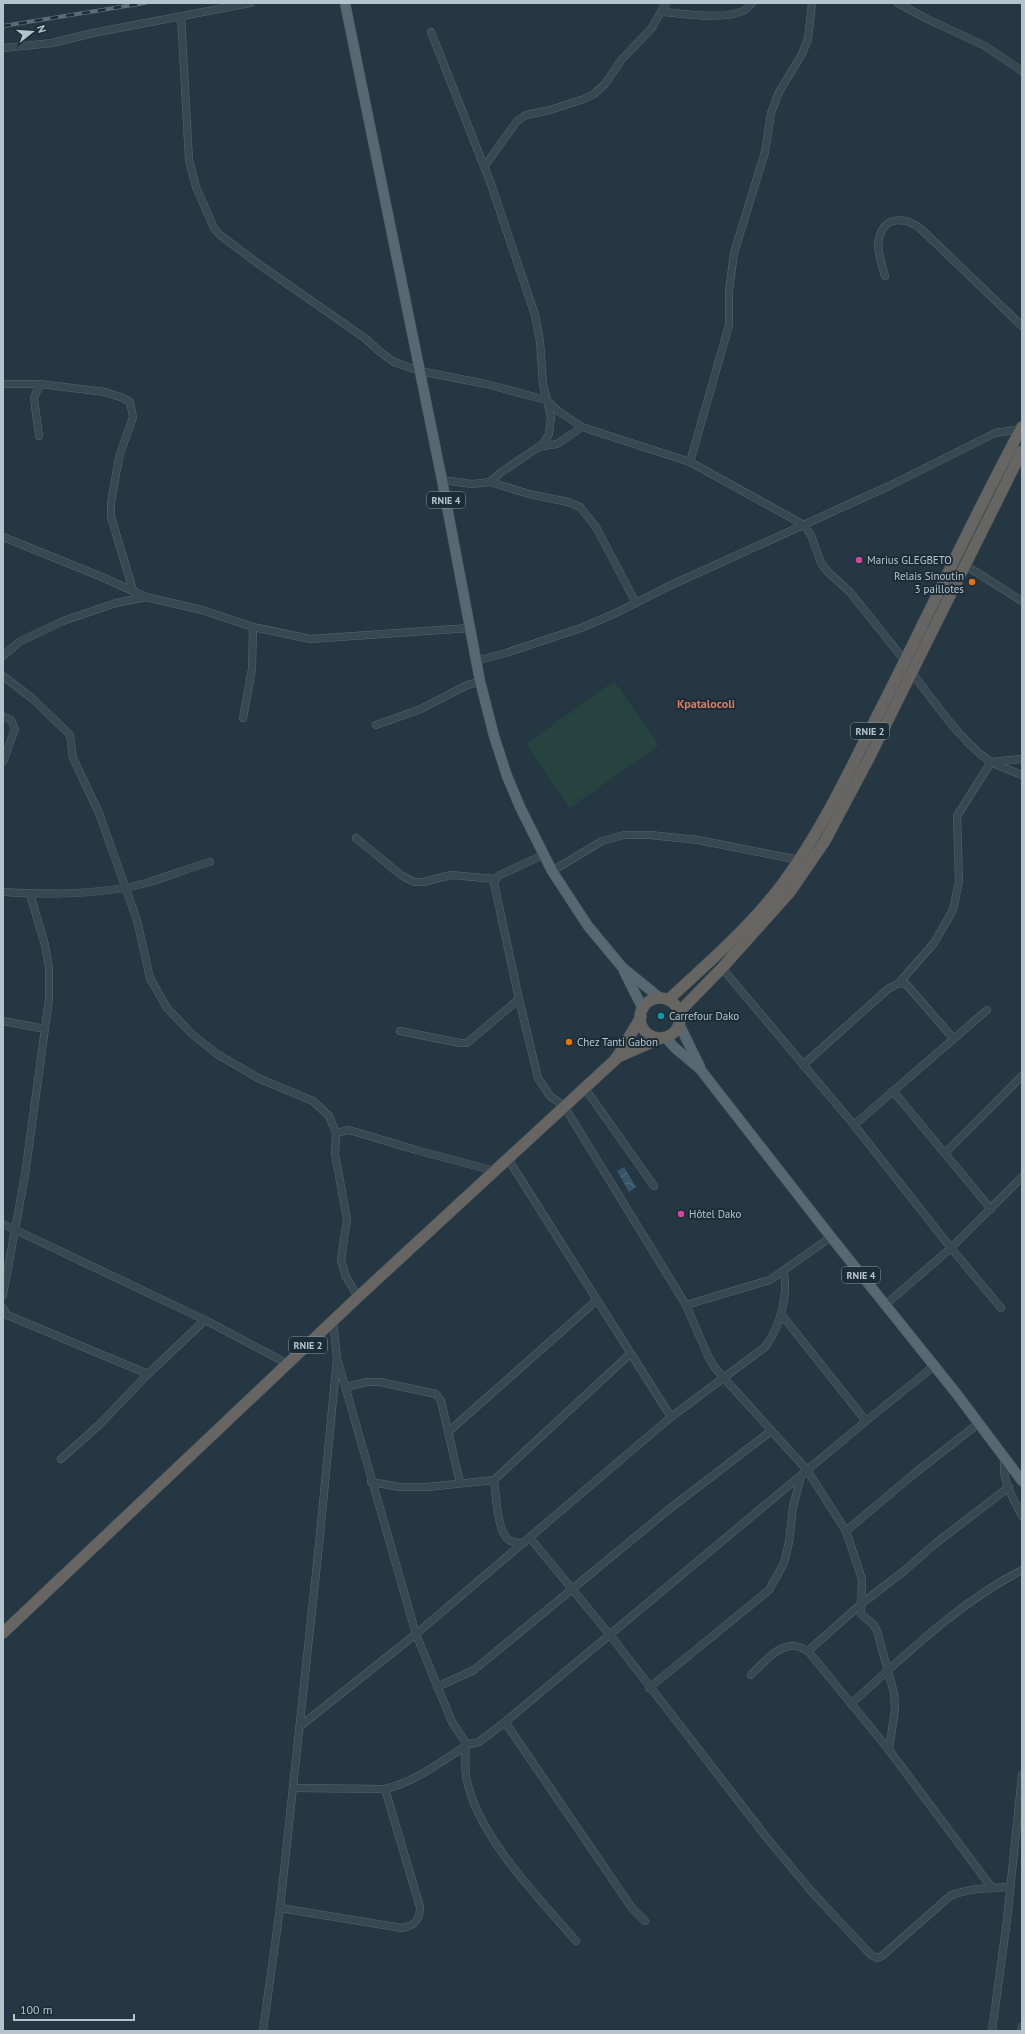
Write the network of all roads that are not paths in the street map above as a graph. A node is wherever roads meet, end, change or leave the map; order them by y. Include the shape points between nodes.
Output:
1 (250, 3) edge
2 (345, 3) edge
3 (666, 3) edge
4 (752, 3) edge
5 (812, 3) edge
6 (898, 3) edge
7 (663, 12) junction
8 (181, 16) junction
9 (431, 32) dead end
10 (3, 48) edge
11 (1022, 72) edge
12 (484, 167) junction
13 (885, 276) dead end
14 (1022, 326) edge
15 (420, 371) junction
16 (3, 384) edge
17 (40, 384) junction
18 (546, 400) junction
19 (582, 428) junction
20 (1022, 428) edge
21 (39, 436) dead end
22 (538, 447) junction
23 (1022, 452) edge
24 (690, 462) junction
25 (442, 480) junction
26 (490, 482) junction
27 (804, 525) junction
28 (3, 537) edge
29 (965, 565) junction
30 (133, 590) junction
31 (146, 597) junction
32 (1022, 601) edge
33 (636, 603) junction
34 (253, 627) junction
35 (470, 628) junction
36 (3, 656) edge
37 (476, 661) junction
38 (905, 661) junction
39 (911, 672) junction
40 (3, 676) edge
41 (480, 681) junction
42 (3, 716) edge
43 (243, 718) dead end
44 (376, 726) dead end
45 (1022, 759) edge
46 (3, 762) edge
47 (991, 762) junction
48 (1022, 775) edge
49 (356, 838) dead end
50 (543, 855) junction
51 (799, 860) junction
52 (210, 862) dead end
53 (552, 871) junction
54 (495, 879) junction
55 (124, 887) junction
56 (3, 892) edge
57 (30, 894) junction
58 (622, 967) junction
59 (722, 968) junction
60 (899, 983) junction
61 (518, 999) junction
62 (664, 999) junction
63 (987, 1010) dead end
64 (679, 1012) junction
65 (642, 1013) junction
66 (3, 1021) edge
67 (679, 1024) junction
68 (45, 1029) junction
69 (400, 1031) dead end
70 (663, 1037) junction
71 (953, 1038) junction
72 (616, 1059) junction
73 (803, 1065) junction
74 (700, 1069) junction
75 (1022, 1076) edge
76 (584, 1088) junction
77 (893, 1091) junction
78 (564, 1106) junction
79 (854, 1125) junction
80 (336, 1133) junction
81 (945, 1153) junction
82 (508, 1159) junction
83 (495, 1171) junction
84 (1022, 1178) edge
85 (654, 1186) dead end
86 (991, 1209) junction
87 (3, 1224) edge
88 (15, 1229) junction
89 (831, 1237) junction
90 (951, 1248) junction
91 (784, 1272) junction
92 (3, 1295) edge
93 (358, 1297) junction
94 (597, 1300) junction
95 (686, 1305) junction
96 (885, 1305) junction
97 (3, 1308) edge
98 (1002, 1308) dead end
99 (781, 1314) junction
100 (205, 1320) junction
101 (333, 1321) junction
102 (630, 1354) junction
103 (337, 1358) junction
104 (288, 1364) junction
105 (934, 1366) junction
106 (148, 1374) junction
107 (725, 1378) junction
108 (345, 1387) junction
109 (671, 1417) junction
110 (866, 1421) junction
111 (979, 1424) junction
112 (448, 1432) junction
113 (771, 1432) junction
114 (61, 1459) dead end
115 (1005, 1460) junction
116 (807, 1470) junction
117 (801, 1476) junction
118 (494, 1480) junction
119 (1022, 1481) edge
120 (371, 1482) junction
121 (460, 1483) junction
122 (1009, 1487) junction
123 (1022, 1516) edge
124 (846, 1531) junction
125 (530, 1538) junction
126 (524, 1543) junction
127 (1022, 1570) edge
128 (572, 1587) junction
129 (861, 1604) junction
130 (3, 1633) edge
131 (416, 1634) junction
132 (610, 1635) junction
133 (808, 1651) junction
134 (888, 1670) junction
135 (751, 1675) dead end
136 (437, 1687) junction
137 (650, 1688) junction
138 (851, 1704) junction
139 (505, 1722) junction
140 (299, 1727) junction
141 (466, 1744) junction
142 (889, 1750) junction
143 (1022, 1775) edge
144 (293, 1788) junction
145 (385, 1789) junction
146 (1010, 1887) junction
147 (992, 1888) junction
148 (280, 1908) junction
149 (645, 1921) dead end
150 (576, 1941) dead end
151 (1022, 2027) edge
152 (263, 2031) edge
153 (992, 2031) edge
154 (1022, 2031) edge

1 - 8 street
2 - 15 main road, RNIE 4
3 - 7 street
4 - 7 street via 744,11 730,14 694,15
5 - 24 street via 808,39 779,92 771,113 765,152 734,253 729,291 729,326
6 - 11 street via 985,46
7 - 12 street via 611,73 605,84 584,99 526,115 517,121
8 - 10 street via 52,43
8 - 15 street via 189,160 196,187 217,231 394,362
9 - 12 street
12 - 18 street via 535,315
13 - 14 street via 879,253 879,237 885,227 894,221 906,220 914,223
15 - 18 street via 486,384
15 - 25 main road, RNIE 4
16 - 17 street
17 - 21 street via 34,398
17 - 30 street via 105,392 130,402 133,417 119,460 111,517
18 - 19 street
18 - 22 street via 552,417 551,425 549,434
19 - 22 street via 557,444
19 - 24 street
20 - 27 street via 995,433 890,486
20 - 38 highway, RNIE 2 via 961,545
22 - 26 street
23 - 29 highway, RNIE 2
24 - 27 street
25 - 26 street via 472,484
25 - 35 main road, RNIE 4
26 - 33 street via 580,507 596,527
27 - 33 street
27 - 38 street via 825,567 850,592
28 - 30 street
29 - 32 street
29 - 39 highway, RNIE 2
30 - 31 street
31 - 34 street via 202,610
31 - 36 street via 116,603 68,619 31,635
33 - 37 street via 581,628 506,654
34 - 35 street via 310,639
34 - 43 street via 252,669
35 - 37 main road, RNIE 4
37 - 41 main road, RNIE 4
38 - 51 highway, RNIE 2
39 - 47 street via 962,736
39 - 59 highway, RNIE 2 via 840,814 812,861 790,892
40 - 55 street via 33,699 70,735 74,758 99,813
41 - 44 street
41 - 50 main road, RNIE 4 via 507,776
42 - 46 street via 11,720 15,729
45 - 47 street
47 - 48 street
47 - 60 street via 957,816 959,881 952,910 934,943
49 - 54 street via 414,882 451,875
50 - 53 main road, RNIE 4
50 - 54 street
51 - 53 street via 698,840 624,835 602,840
51 - 62 highway, RNIE 2 via 782,885 744,928 706,966
52 - 55 street via 146,883
53 - 58 main road, RNIE 4 via 588,926
54 - 61 street via 495,890
55 - 57 street via 74,894
55 - 80 street via 137,920 150,978 167,1008 192,1034 217,1054 258,1078 313,1101 329,1116
56 - 57 street
57 - 68 street via 46,945 49,968 49,1000
58 - 62 main road, RNIE 4
58 - 65 main road, RNIE 4
59 - 64 highway, RNIE 2
59 - 73 street
60 - 71 street via 906,984
60 - 73 street via 888,989
61 - 69 street via 467,1043 460,1044
61 - 78 street via 538,1078 550,1096
62 - 64 highway via 676,1006
62 - 65 highway via 651,1001
63 - 71 street
64 - 67 highway
65 - 70 highway via 642,1025 646,1032
65 - 72 highway
66 - 68 street
67 - 70 highway via 673,1033
67 - 74 main road, RNIE 4
68 - 88 street
70 - 72 highway
70 - 74 main road, RNIE 4
71 - 77 street
72 - 76 highway, RNIE 2
73 - 79 street
74 - 89 main road, RNIE 4
75 - 81 street
76 - 78 highway, RNIE 2
76 - 85 street
77 - 79 street
77 - 81 street
78 - 82 highway, RNIE 2
78 - 95 street
79 - 90 street
80 - 83 street via 349,1130
80 - 93 street via 335,1154 347,1219 341,1260 346,1277
81 - 86 street
82 - 83 highway, RNIE 2
82 - 94 street
83 - 93 highway, RNIE 2
84 - 86 street
86 - 90 street
87 - 88 street
88 - 92 street
88 - 100 street
89 - 91 street
89 - 96 main road, RNIE 4
90 - 96 street
90 - 98 street
91 - 95 street via 760,1284
91 - 99 street via 785,1288
93 - 101 highway, RNIE 2
94 - 102 street
94 - 112 street
95 - 107 street via 708,1356
96 - 105 main road, RNIE 4
97 - 106 street via 7,1315
99 - 107 street via 772,1338 765,1347
99 - 110 street
100 - 104 street
100 - 106 street
101 - 103 street
101 - 104 highway, RNIE 2
102 - 109 street
102 - 118 street
103 - 108 street
103 - 140 street
104 - 130 highway, RNIE 2
105 - 110 street
105 - 111 main road, RNIE 4
106 - 114 street via 99,1425
107 - 109 street
107 - 113 street
108 - 112 street via 380,1382 436,1394 441,1401
108 - 120 street
109 - 125 street
110 - 116 street
111 - 115 main road, RNIE 4
111 - 124 street via 915,1472
112 - 121 street
113 - 116 street
113 - 128 street
115 - 119 main road, RNIE 4
115 - 122 street via 1004,1472
116 - 117 street
116 - 124 street
117 - 132 street
117 - 137 street via 784,1563 769,1590
118 - 121 street
118 - 126 street via 505,1536 514,1542
120 - 121 street via 428,1487
120 - 131 street
122 - 123 street
122 - 129 street via 979,1508
124 - 129 street via 862,1579
125 - 126 street
125 - 128 street
126 - 131 street
127 - 134 street via 969,1602
128 - 132 street
128 - 136 street via 474,1670
129 - 133 street
129 - 134 street via 861,1614 877,1631
131 - 136 street
131 - 140 street
132 - 137 street
132 - 139 street
133 - 135 street via 789,1646 764,1662
133 - 138 street
134 - 138 street
134 - 142 street via 895,1702
136 - 141 street via 452,1722
137 - 147 street via 776,1849 870,1955 877,1958 882,1956 950,1896 962,1891
138 - 142 street
139 - 141 street via 479,1742
139 - 149 street via 632,1908
140 - 144 street
141 - 145 street via 410,1781
141 - 150 street via 466,1778 484,1824 507,1859
142 - 147 street
143 - 146 street
144 - 145 street
144 - 148 street
145 - 148 street via 420,1907 416,1922 402,1928
146 - 147 street
146 - 153 street
148 - 152 street
151 - 154 street

